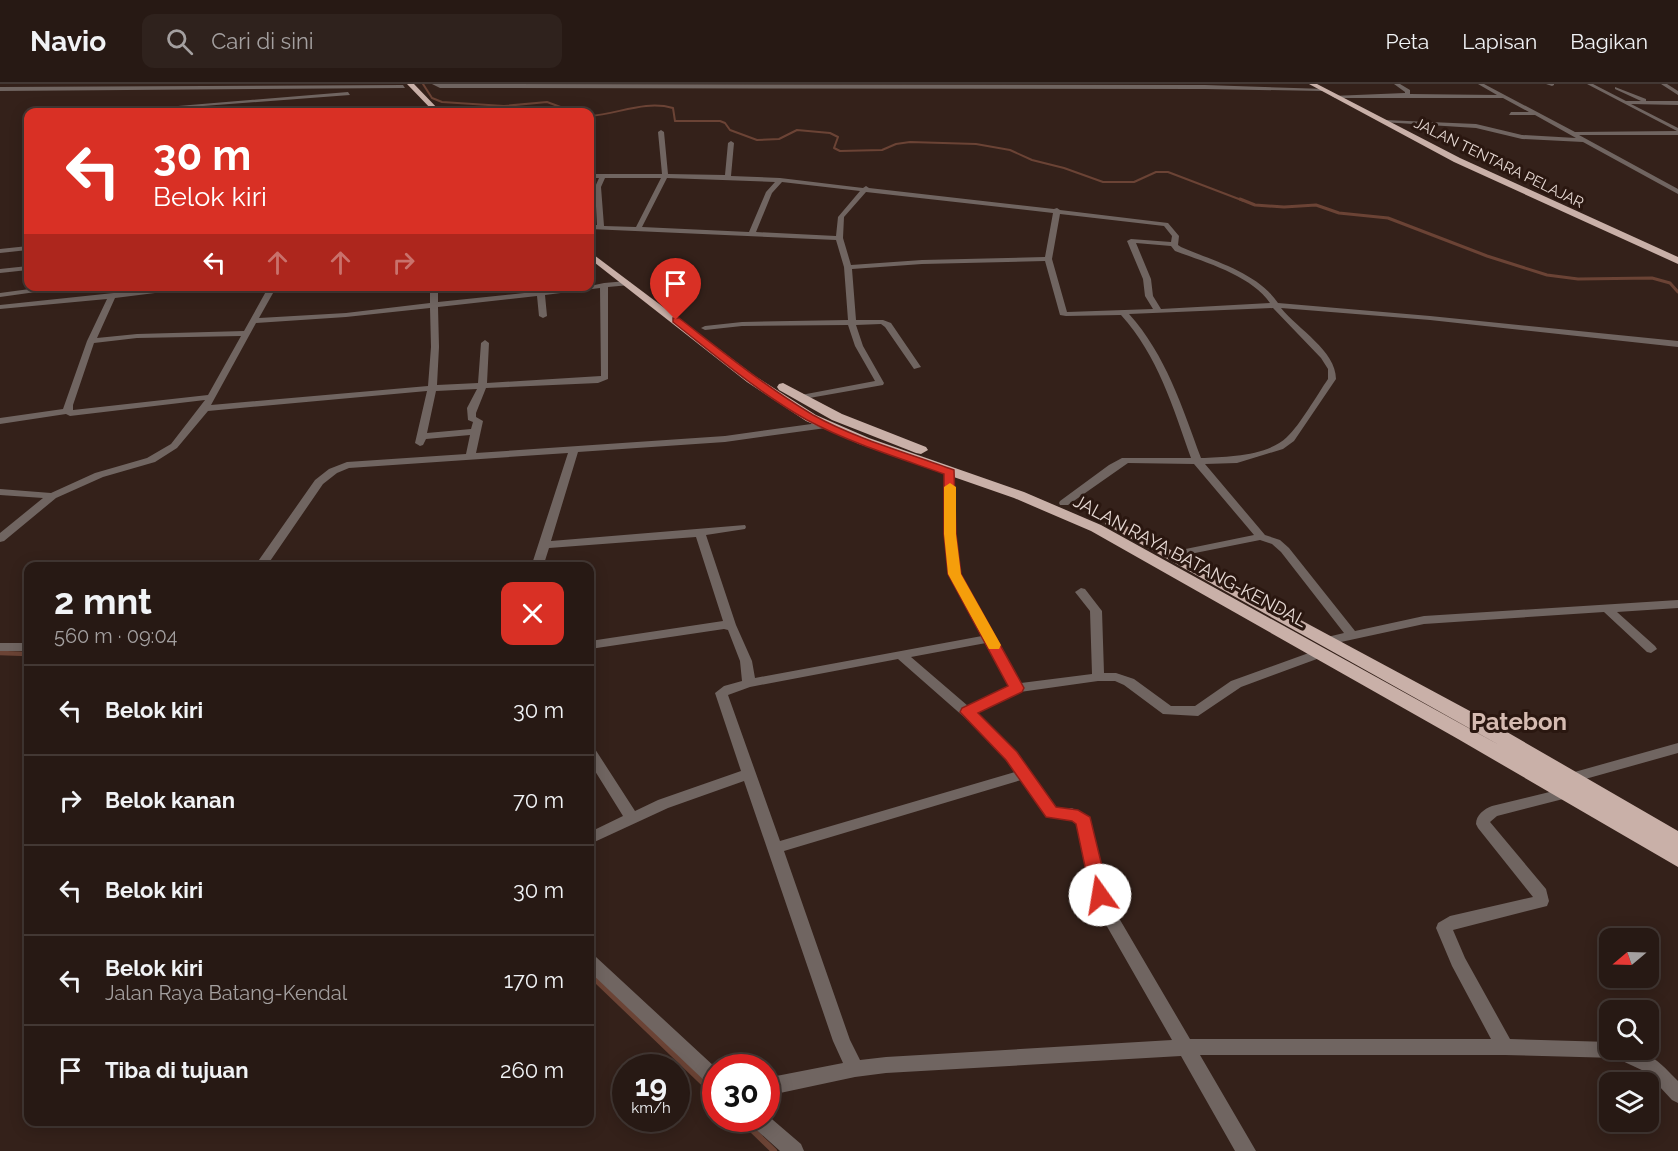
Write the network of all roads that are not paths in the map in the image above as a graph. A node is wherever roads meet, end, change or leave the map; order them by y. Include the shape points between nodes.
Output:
1 (434, 84) edge
2 (1312, 84) edge
3 (1396, 84) edge
4 (1480, 84) edge
5 (1589, 84) edge
6 (1663, 84) edge
7 (471, 85) edge
8 (525, 85) edge
9 (907, 85) edge
10 (404, 86) edge
11 (0, 88) edge
12 (1617, 88) dead end
13 (1323, 89) junction
14 (1678, 93) edge
15 (1407, 95) junction
16 (1335, 96) junction
17 (1504, 97) junction
18 (1625, 102) junction
19 (1648, 102) junction
20 (1678, 103) edge
21 (155, 108) edge
22 (424, 108) edge
23 (433, 108) edge
24 (1511, 114) dead end
25 (1535, 114) junction
26 (1385, 122) junction
27 (661, 132) dead end
28 (1678, 132) edge
29 (1576, 133) junction
30 (1589, 141) junction
31 (731, 143) dead end
32 (594, 176) edge
33 (603, 176) junction
34 (665, 176) junction
35 (728, 177) junction
36 (780, 180) junction
37 (866, 188) junction
38 (1678, 192) edge
39 (1057, 210) junction
40 (594, 227) edge
41 (601, 227) junction
42 (638, 229) junction
43 (751, 235) junction
44 (838, 238) junction
45 (1175, 244) junction
46 (24, 248) edge
47 (594, 249) edge
48 (0, 251) edge
49 (594, 258) edge
50 (1048, 259) junction
51 (1678, 261) edge
52 (848, 267) junction
53 (24, 268) edge
54 (0, 271) edge
55 (616, 277) junction
56 (594, 282) edge
57 (34, 291) edge
58 (153, 291) edge
59 (270, 291) edge
60 (434, 291) edge
61 (550, 291) edge
62 (541, 293) junction
63 (0, 295) edge
64 (112, 296) junction
65 (434, 304) junction
66 (1277, 304) junction
67 (0, 307) edge
68 (1123, 312) junction
69 (1159, 312) junction
70 (543, 316) dead end
71 (255, 321) junction
72 (852, 324) junction
73 (705, 328) junction
74 (248, 333) junction
75 (91, 341) junction
76 (485, 343) dead end
77 (1678, 344) edge
78 (917, 367) dead end
79 (483, 385) junction
80 (432, 388) junction
81 (211, 397) junction
82 (801, 398) junction
83 (205, 408) junction
84 (68, 411) junction
85 (0, 421) edge
86 (826, 425) junction
87 (475, 432) junction
88 (574, 449) junction
89 (470, 456) junction
90 (1197, 461) junction
91 (950, 473) junction
92 (0, 492) edge
93 (52, 496) junction
94 (1064, 503) junction
95 (741, 527) dead end
96 (700, 533) junction
97 (1261, 537) junction
98 (0, 539) edge
99 (544, 545) junction
100 (1170, 555) junction
101 (263, 562) edge
102 (539, 562) edge
103 (1081, 592) dead end
104 (1678, 604) edge
105 (1607, 609) junction
106 (730, 625) junction
107 (1352, 635) junction
108 (991, 638) junction
109 (594, 644) edge
110 (0, 647) edge
111 (24, 647) edge
112 (1324, 647) junction
113 (1651, 649) dead end
114 (901, 655) junction
115 (1098, 677) junction
116 (749, 683) junction
117 (1017, 688) junction
118 (967, 712) junction
119 (1678, 748) edge
120 (594, 759) edge
121 (748, 774) junction
122 (1025, 774) junction
123 (1569, 785) junction
124 (632, 818) junction
125 (594, 836) edge
126 (1678, 841) edge
127 (775, 848) junction
128 (1678, 859) edge
129 (594, 966) edge
130 (1187, 1047) junction
131 (1505, 1047) junction
132 (702, 1067) edge
133 (855, 1070) junction
134 (780, 1084) edge
135 (1678, 1094) edge
136 (773, 1132) edge
137 (794, 1151) edge
138 (1246, 1151) edge

1 - 7 street
2 - 13 highway, JALAN TENTARA PELAJAR
3 - 15 street via 1408,91
4 - 17 street
5 - 18 street
6 - 14 street
7 - 8 street
8 - 9 street
9 - 13 street
10 - 11 street
10 - 21 street
10 - 22 highway
10 - 23 highway
12 - 19 street
13 - 16 highway, JALAN TENTARA PELAJAR
15 - 16 street
15 - 17 street
16 - 26 highway, JALAN TENTARA PELAJAR
17 - 25 street
18 - 19 street
18 - 28 street
19 - 20 street
24 - 25 street
25 - 29 street
26 - 30 street via 1476,126 1522,137
26 - 51 highway, JALAN TENTARA PELAJAR via 1457,160
27 - 34 street
28 - 29 street
29 - 30 street
30 - 38 street
31 - 35 street
32 - 33 street
33 - 34 street
33 - 41 street via 598,187
34 - 35 street
34 - 42 street
35 - 36 street
36 - 37 street
36 - 43 street via 769,192
37 - 39 street
37 - 44 street via 841,217
39 - 45 street via 1164,223 1172,228
39 - 50 street
40 - 41 street
41 - 42 street
42 - 43 street
43 - 44 street
44 - 52 street
45 - 66 street via 1178,249 1250,281
45 - 69 street via 1131,241 1147,279 1149,296
46 - 48 street
47 - 55 highway, JALAN RAYA BATANG-KENDAL
49 - 55 highway, JALAN RAYA BATANG-KENDAL
50 - 52 street via 922,261
50 - 68 street via 1064,313
52 - 72 street
53 - 54 street
55 - 56 street
55 - 73 highway, JALAN RAYA BATANG-KENDAL
55 - 79 street via 605,377
55 - 86 highway, JALAN RAYA BATANG-KENDAL via 751,379
57 - 63 street
58 - 64 street
59 - 71 street
60 - 65 street
61 - 62 street
62 - 65 street
62 - 70 street
64 - 67 street
64 - 75 street
65 - 71 street
65 - 80 street
66 - 69 street
66 - 77 street
66 - 90 street via 1280,312 1325,357 1332,369 1332,379 1291,439 1281,447 1238,460
68 - 69 street
68 - 90 street via 1161,366
71 - 74 street
72 - 73 street
72 - 78 street via 886,323
72 - 82 street via 879,384
73 - 82 highway, JALAN RAYA BATANG-KENDAL via 764,375
74 - 75 street
74 - 81 street
75 - 84 street
76 - 79 street
79 - 80 street
79 - 87 street via 470,414 478,421
80 - 83 street
80 - 87 street via 420,440
81 - 83 street
81 - 84 street
82 - 94 highway, JALAN RAYA BATANG-KENDAL via 837,417
83 - 93 street via 174,446 151,460 99,475
84 - 85 street
86 - 88 street via 725,439
86 - 91 highway, JALAN RAYA BATANG-KENDAL
87 - 89 street
88 - 89 street
88 - 99 street
89 - 101 street via 360,463 339,468 319,482
90 - 94 street via 1126,460
90 - 97 street
91 - 108 street via 954,574
91 - 112 highway, JALAN RAYA BATANG-KENDAL via 1018,495 1096,528
92 - 93 street
93 - 98 street
94 - 100 highway, JALAN RAYA BATANG-KENDAL
95 - 96 street
96 - 99 street
96 - 106 street
97 - 100 street
97 - 107 street via 1285,550
99 - 102 street
100 - 112 highway, JALAN RAYA BATANG-KENDAL
103 - 115 street via 1096,611
104 - 105 street
105 - 107 street via 1424,620
105 - 113 street
106 - 109 street
106 - 116 street via 746,661
107 - 112 street
108 - 114 street
108 - 117 street
110 - 111 street
112 - 115 street via 1236,684 1198,711 1168,711 1129,682
112 - 123 highway, JALAN RAYA BATANG-KENDAL
114 - 116 street
114 - 118 street
115 - 117 street
116 - 121 street via 721,693
117 - 118 street
118 - 122 street via 994,736
119 - 123 street
120 - 124 street
121 - 124 street
121 - 127 street
122 - 127 street
122 - 130 street via 1052,813 1072,814 1084,822 1100,895 1109,916
123 - 126 highway, JALAN RAYA BATANG-KENDAL
123 - 128 highway, JALAN RAYA BATANG-KENDAL
123 - 131 street via 1492,812 1483,820 1540,894 1541,901 1450,922 1444,928
124 - 125 street
127 - 133 street
129 - 132 street
130 - 131 street
130 - 133 street
130 - 138 street
131 - 135 street via 1617,1050 1652,1066
133 - 134 street
136 - 137 street

